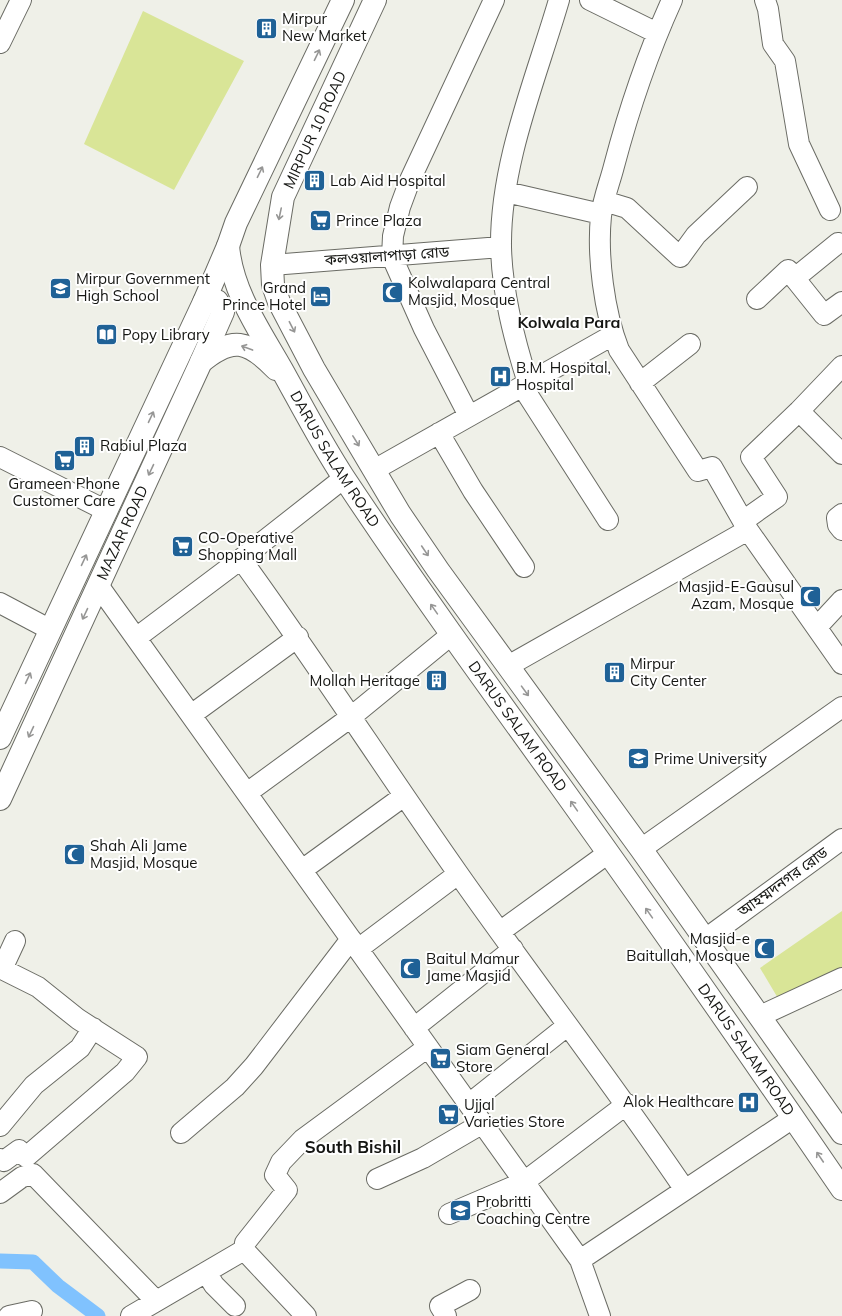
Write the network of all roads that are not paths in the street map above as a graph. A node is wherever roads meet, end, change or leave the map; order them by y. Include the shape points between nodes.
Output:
1 (21, 0) edge
2 (343, 0) edge
3 (375, 0) edge
4 (494, 0) edge
5 (559, 0) edge
6 (590, 0) edge
7 (672, 0) edge
8 (765, 0) edge
9 (657, 33) junction
10 (0, 43) edge
11 (747, 187) dead end
12 (506, 192) junction
13 (603, 207) junction
14 (830, 210) dead end
15 (838, 243) dead end
16 (228, 246) junction
17 (501, 247) junction
18 (392, 257) junction
19 (272, 265) junction
20 (795, 278) junction
21 (757, 299) dead end
22 (204, 302) junction
23 (842, 302) edge
24 (613, 335) junction
25 (690, 344) dead end
26 (201, 362) junction
27 (842, 366) edge
28 (288, 381) junction
29 (640, 383) junction
30 (525, 384) junction
31 (800, 411) junction
32 (469, 416) junction
33 (439, 433) junction
34 (842, 454) edge
35 (0, 457) edge
36 (374, 470) junction
37 (344, 478) junction
38 (107, 511) junction
39 (842, 514) edge
40 (608, 520) dead end
41 (128, 521) junction
42 (746, 526) junction
43 (842, 530) edge
44 (241, 559) junction
45 (524, 567) dead end
46 (98, 585) junction
47 (842, 600) edge
48 (0, 603) edge
49 (817, 627) junction
50 (51, 630) junction
51 (451, 635) junction
52 (298, 637) junction
53 (136, 638) junction
54 (842, 664) edge
55 (508, 666) junction
56 (842, 707) edge
57 (191, 715) junction
58 (351, 717) junction
59 (0, 738) edge
60 (247, 793) junction
61 (404, 796) junction
62 (0, 799) edge
63 (842, 838) edge
64 (636, 843) junction
65 (612, 861) junction
66 (302, 870) junction
67 (458, 874) junction
68 (501, 931) junction
69 (704, 940) junction
70 (15, 941) dead end
71 (354, 944) junction
72 (513, 949) junction
73 (842, 978) edge
74 (760, 1016) junction
75 (567, 1026) junction
76 (93, 1028) junction
77 (414, 1028) junction
78 (428, 1046) junction
79 (469, 1104) junction
80 (627, 1104) junction
81 (793, 1118) junction
82 (483, 1124) junction
83 (0, 1126) edge
84 (181, 1133) dead end
85 (842, 1133) edge
86 (0, 1159) edge
87 (377, 1179) dead end
88 (524, 1182) junction
89 (842, 1189) edge
90 (685, 1190) junction
91 (0, 1193) edge
92 (449, 1214) dead end
93 (244, 1250) junction
94 (580, 1260) junction
95 (206, 1272) junction
96 (470, 1290) dead end
97 (156, 1301) junction
98 (235, 1306) dead end
99 (32, 1311) dead end
100 (595, 1315) edge
101 (9, 1316) edge
102 (130, 1316) edge
103 (306, 1316) edge
104 (446, 1316) edge

1 - 10 street
16 -> 2 main road, MIRPUR 10 ROAD via 236,223
3 -> 19 main road, MIRPUR 10 ROAD via 283,197
4 - 18 street via 410,180 393,236
5 - 12 street via 542,62 522,119
6 - 9 street
7 - 9 street
8 - 14 street via 773,44 785,61 799,144
9 - 13 street via 619,145
11 - 13 street via 696,235 680,257 627,208
12 - 13 street
12 - 17 street
13 - 24 street via 600,233 602,271
15 - 20 street
16 - 22 main road, MAZAR ROAD
16 - 28 main road, DARUS SALAM ROAD via 229,264 235,283
17 - 18 street, কলওয়ালাপাড়া রোড
17 - 30 street via 506,299
18 - 19 street, কলওয়ালাপাড়া রোড
18 - 32 street via 424,329
19 -> 36 main road, DARUS SALAM ROAD via 273,285 279,302 314,369
20 - 21 street via 788,270
20 - 23 street via 824,315
22 - 26 main road via 217,301 222,312
38 -> 22 main road, MAZAR ROAD
24 - 29 street via 619,350
24 - 30 street
25 - 29 street
28 -> 26 main road, MAZAR ROAD via 268,360 248,347 227,345 214,351
26 -> 41 main road, MAZAR ROAD
27 - 31 street
28 - 37 main road, DARUS SALAM ROAD
29 - 42 street via 698,471 712,467
30 - 32 street
30 - 40 street
31 - 34 street
31 - 42 street via 751,457 777,496
32 - 33 street
33 - 36 street
33 - 45 street via 473,491
35 - 38 street
36 -> 55 main road, DARUS SALAM ROAD via 421,545
37 - 44 street
51 -> 37 main road, DARUS SALAM ROAD
38 - 41 main road
50 -> 38 main road, MAZAR ROAD
39 - 43 street via 837,518
41 - 46 main road, MAZAR ROAD
42 - 49 street
42 - 55 street
44 - 52 street
44 - 53 street
46 - 53 street
46 -> 62 main road, MAZAR ROAD
47 - 49 street
48 - 50 street
49 - 54 street
59 -> 50 main road, MAZAR ROAD
51 - 58 street
65 -> 51 main road, DARUS SALAM ROAD
52 - 57 street
52 - 58 street
53 - 57 street
55 -> 64 main road, DARUS SALAM ROAD
56 - 64 street
57 - 60 street
58 - 60 street
58 - 61 street
60 - 66 street
61 - 66 street
61 - 67 street
63 - 69 street, আহম্মদনগর রোড
64 - 65 main road
64 - 69 main road, DARUS SALAM ROAD
65 - 68 street
81 -> 65 main road, DARUS SALAM ROAD
66 - 71 street
67 - 68 street
67 - 71 street
68 - 72 street
69 - 74 main road, DARUS SALAM ROAD
70 - 76 street via 2,969 38,987
71 - 77 street
71 - 84 street via 235,1087
72 - 75 street
72 - 77 street
73 - 74 street
74 - 85 main road, DARUS SALAM ROAD
75 - 79 street
75 - 80 street
76 - 83 street via 80,1048 34,1085
76 - 86 street via 137,1058 125,1072 26,1157 19,1150 4,1161
77 - 78 street
78 - 79 street
78 - 93 street via 302,1139 281,1162 275,1175 287,1190 245,1243
79 - 82 street
80 - 88 street
80 - 90 street
89 -> 81 main road, DARUS SALAM ROAD
81 - 90 street
82 - 87 street via 423,1158
82 - 88 street
88 - 92 street
88 - 94 street
90 - 94 street
91 - 97 street via 22,1177 33,1174
93 - 95 street
93 - 103 street
94 - 100 street
95 - 97 street
95 - 98 street via 214,1285
96 - 104 street via 440,1306
97 - 102 street
99 - 101 street

